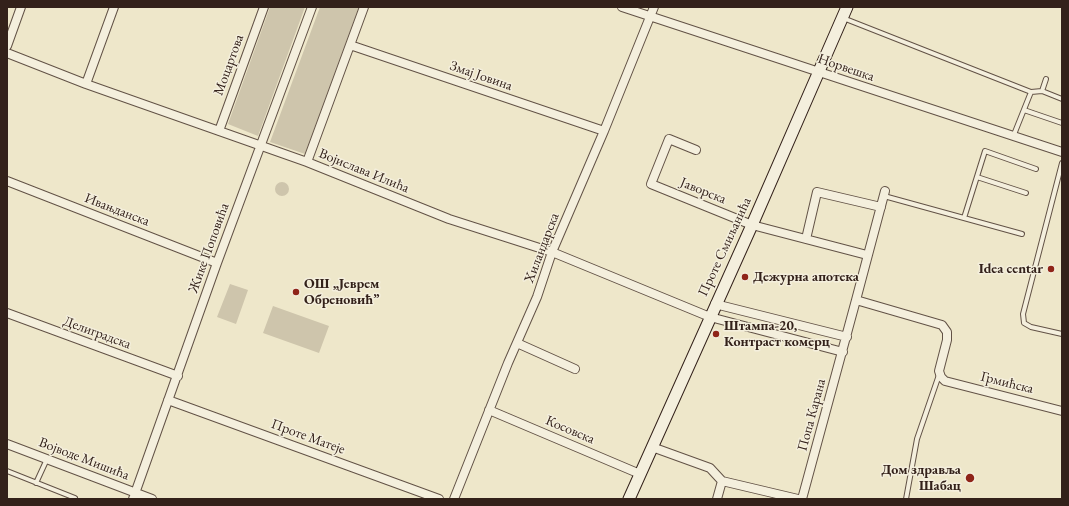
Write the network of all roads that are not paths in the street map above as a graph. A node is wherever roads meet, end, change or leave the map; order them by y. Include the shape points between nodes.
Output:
1 (21, 7) edge
2 (114, 7) edge
3 (264, 7) edge
4 (312, 7) edge
5 (364, 7) edge
6 (622, 7) edge
7 (654, 7) edge
8 (847, 7) edge
9 (650, 17) junction
10 (842, 18) junction
11 (350, 45) junction
12 (7, 46) edge
13 (7, 53) edge
14 (819, 72) junction
15 (1046, 79) dead end
16 (86, 84) junction
17 (1031, 92) junction
18 (1042, 92) junction
19 (1062, 99) edge
20 (1024, 110) junction
21 (1062, 123) edge
22 (219, 131) junction
23 (604, 131) junction
24 (1013, 137) junction
25 (261, 146) junction
26 (696, 150) dead end
27 (1062, 152) edge
28 (307, 162) junction
29 (1062, 163) edge
30 (1036, 169) dead end
31 (977, 177) junction
32 (7, 181) edge
33 (1026, 193) dead end
34 (884, 194) joint
35 (881, 207) junction
36 (964, 218) junction
37 (752, 225) junction
38 (1022, 234) dead end
39 (806, 239) junction
40 (552, 252) junction
41 (867, 255) junction
42 (217, 263) junction
43 (856, 300) junction
44 (715, 304) junction
45 (7, 314) edge
46 (710, 317) junction
47 (1062, 334) edge
48 (847, 337) junction
49 (517, 343) junction
50 (843, 352) junction
51 (575, 369) dead end
52 (178, 376) junction
53 (942, 378) junction
54 (168, 400) junction
55 (489, 410) junction
56 (1062, 411) edge
57 (7, 444) edge
58 (652, 447) junction
59 (47, 459) junction
60 (7, 472) edge
61 (640, 474) junction
62 (722, 482) junction
63 (36, 483) junction
64 (134, 496) edge
65 (75, 498) dead end
66 (152, 499) edge
67 (439, 499) edge
68 (454, 499) edge
69 (628, 499) edge
70 (717, 499) edge
71 (798, 499) edge
72 (802, 499) edge
73 (906, 499) edge

1 - 12 street
2 - 16 street
3 - 22 street, Моцартова
4 - 25 street, Жике Поповића
5 - 11 street
6 - 9 street, Норвешка
7 - 9 street, Хиландарска
8 - 10 street, Проте Смиљанића
9 - 14 street, Норвешка
9 - 23 street, Хиландарска
10 - 14 street, Проте Смиљанића
10 - 17 lane
11 - 23 street, Змај Јовина
11 - 28 street
13 - 16 street, Војислава Илића
14 - 24 street, Норвешка
14 - 37 street, Проте Смиљанића
15 - 18 lane
16 - 22 street, Војислава Илића
17 - 18 lane
17 - 20 lane
18 - 19 lane
20 - 21 lane
20 - 24 lane
22 - 25 street, Војислава Илића
23 - 40 street, Хиландарска
24 - 27 street, Норвешка
25 - 28 street, Војислава Илића
25 - 42 street, Жике Поповића
26 - 37 street, Јаворска via 669,139 651,184
28 - 40 street, Војислава Илића via 449,219
29 - 47 lane via 1023,314 1024,323 1031,327
30 - 31 lane via 985,151
31 - 33 lane
31 - 36 lane
32 - 42 street, Ивањданска
34 - 35 street, Попа Карана
34 - 36 lane
35 - 39 street via 817,192
35 - 41 street, Попа Карана
36 - 38 lane
37 - 39 street, Јаворска
37 - 44 street, Проте Смиљанића
39 - 41 street, Јаворска
40 - 46 street, Војислава Илића
40 - 49 street, Хиландарска via 538,297
41 - 43 street, Попа Карана
42 - 52 street, Жике Поповића
43 - 48 street, Попа Карана
43 - 53 street via 942,325 947,336 939,371
44 - 46 street, Проте Смиљанића
44 - 48 street
45 - 52 street, Делиградска
46 - 50 street, Војислава Илића
46 - 58 street, Проте Смиљанића
48 - 50 street, Попа Карана
49 - 51 street
49 - 55 street, Хиландарска
50 - 72 street, Попа Карана
52 - 54 street, Жике Поповића
53 - 56 street, Грмићска
53 - 73 lane via 917,439
54 - 64 street, Жике Поповића
54 - 67 street, Проте Матеје
55 - 61 street, Косовска
55 - 68 street, Хиландарска
57 - 59 street, Војводе Мишића
58 - 61 street, Проте Смиљанића
58 - 62 street via 710,468
59 - 63 lane
59 - 64 street, Војводе Мишића
60 - 63 lane
61 - 69 street, Проте Смиљанића
62 - 70 street
62 - 71 street
63 - 65 lane
64 - 66 street, Војводе Мишића

